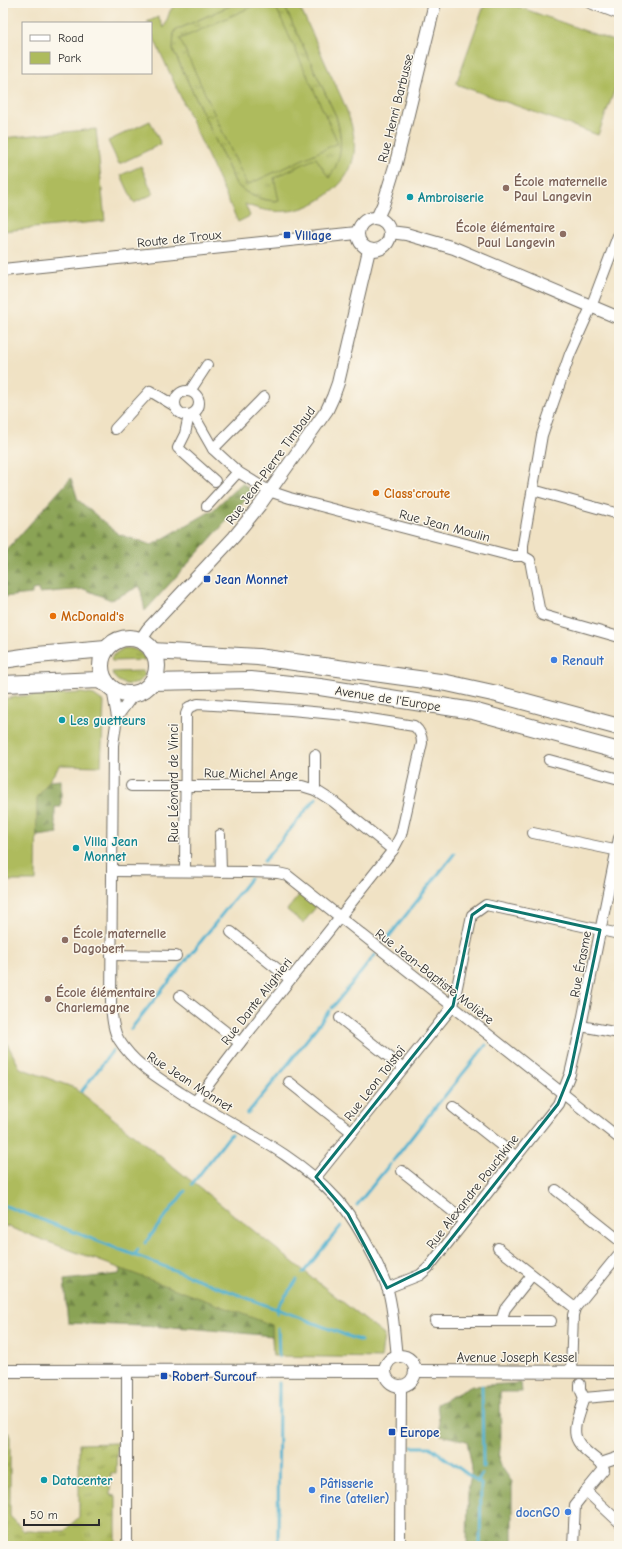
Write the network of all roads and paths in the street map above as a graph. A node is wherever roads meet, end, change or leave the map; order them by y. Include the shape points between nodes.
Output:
1 (435, 3) edge
2 (590, 3) edge
3 (619, 14) edge
4 (377, 218) junction
5 (390, 232) junction
6 (357, 233) junction
7 (619, 233) edge
8 (369, 250) junction
9 (3, 270) edge
10 (591, 307) junction
11 (619, 318) edge
12 (207, 365) dead end
13 (190, 391) junction
14 (264, 397) dead end
15 (175, 406) junction
16 (191, 414) junction
17 (115, 429) dead end
18 (213, 449) junction
19 (238, 472) junction
20 (215, 481) dead end
21 (534, 490) junction
22 (269, 491) junction
23 (207, 506) dead end
24 (619, 514) edge
25 (523, 556) junction
26 (619, 637) edge
27 (146, 646) junction
28 (106, 649) junction
29 (3, 660) edge
30 (152, 682) junction
31 (3, 684) edge
32 (110, 687) junction
33 (134, 694) junction
34 (117, 717) junction
35 (619, 727) edge
36 (619, 751) edge
37 (315, 755) dead end
38 (549, 760) dead end
39 (619, 779) edge
40 (186, 785) junction
41 (131, 786) dead end
42 (316, 790) junction
43 (532, 833) dead end
44 (220, 835) dead end
45 (619, 838) edge
46 (393, 850) junction
47 (618, 851) edge
48 (185, 871) junction
49 (112, 872) junction
50 (221, 872) junction
51 (339, 917) junction
52 (600, 930) junction
53 (231, 932) dead end
54 (619, 934) edge
55 (111, 954) junction
56 (176, 956) dead end
57 (290, 979) junction
58 (180, 996) dead end
59 (453, 1006) junction
60 (340, 1018) dead end
61 (581, 1026) junction
62 (619, 1033) edge
63 (240, 1043) junction
64 (403, 1068) junction
65 (289, 1082) dead end
66 (563, 1094) junction
67 (195, 1102) junction
68 (453, 1107) dead end
69 (352, 1132) junction
70 (619, 1138) edge
71 (516, 1157) junction
72 (402, 1171) dead end
73 (316, 1177) junction
74 (556, 1190) dead end
75 (465, 1221) junction
76 (619, 1240) edge
77 (498, 1248) dead end
78 (619, 1254) edge
79 (532, 1275) junction
80 (387, 1288) junction
81 (575, 1308) junction
82 (435, 1321) dead end
83 (500, 1321) junction
84 (551, 1321) dead end
85 (397, 1356) junction
86 (127, 1370) junction
87 (3, 1371) edge
88 (385, 1371) junction
89 (415, 1371) junction
90 (571, 1371) junction
91 (619, 1372) edge
92 (580, 1384) dead end
93 (401, 1386) junction
94 (619, 1395) edge
95 (584, 1398) junction
96 (619, 1457) edge
97 (601, 1463) junction
98 (586, 1491) junction
99 (619, 1522) edge
100 (127, 1546) edge
101 (400, 1546) edge
102 (573, 1546) edge

1 - 4 street, Rue Henri Barbusse via 396,163
2 - 3 street
4 - 5 street via 385,223
4 - 6 street via 367,219
5 - 8 street via 389,240 383,248
5 - 10 street via 454,248
6 - 8 street via 360,244
6 - 9 street, Route de Troux
7 - 10 street
8 - 22 street, Rue Jean-Pierre Timbaud via 333,397 320,421
10 - 11 street
10 - 21 street via 570,354 542,435
12 - 13 street
13 - 15 street via 176,396
13 - 16 street via 199,401 196,411
14 - 18 street
15 - 16 street via 180,413
15 - 17 street via 150,390
16 - 18 street, Rue Jean Moulin
16 - 20 street via 178,448
18 - 19 street, Rue Jean Moulin
19 - 22 street, Rue Jean Moulin
19 - 23 street
21 - 24 street
21 - 25 street
22 - 25 street, Rue Jean Moulin via 504,554
22 - 27 street, Rue Jean-Pierre Timbaud via 234,537 148,629
25 - 26 street via 530,560 542,615
27 - 28 main road via 131,639 122,639
27 - 30 main road via 156,666
27 - 35 main road, Avenue de l'Europe via 258,657 447,683
28 - 29 main road
28 - 32 main road via 100,667 102,676
30 - 33 main road
30 - 36 main road, Avenue de l'Europe via 251,680 320,687 473,712
31 - 32 main road via 98,680
32 - 33 main road
32 - 34 street, Rue Jean Monnet
33 - 34 street, Rue Jean Monnet
34 - 49 street, Rue Jean Monnet via 113,745
37 - 42 street, Rue Michel Ange
38 - 39 street
40 - 41 street, Rue Michel Ange
40 - 42 street, Rue Michel Ange via 302,786
40 - 46 street, Rue Léonard de Vinci via 186,714 189,707 198,704 345,715 414,726 422,737 422,744 401,835
40 - 48 street, Rue Léonard de Vinci
42 - 46 street, Rue Michel Ange
43 - 47 street
44 - 50 street
45 - 47 street, Rue Érasme
46 - 51 street, Rue Léonard de Vinci
47 - 52 street, Rue Érasme
48 - 49 street, Rue Jean-Baptiste Molière
48 - 50 street, Rue Jean-Baptiste Molière
49 - 55 street, Rue Jean Monnet
50 - 51 street, Rue Jean-Baptiste Molière via 287,875
51 - 57 street, Rue Dante Alighieri
51 - 59 street, Rue Jean-Baptiste Molière
52 - 54 street
52 - 59 street via 486,905 472,915
52 - 61 street, Rue Érasme
53 - 57 street
55 - 56 street
55 - 67 street, Rue Jean Monnet via 111,1005 118,1039 135,1061
57 - 63 street, Rue Dante Alighieri
58 - 63 street
59 - 64 street, Rue Leon Tolstoï
59 - 66 street, Rue Jean-Baptiste Molière
60 - 64 street
61 - 62 street
61 - 66 street, Rue Érasme
63 - 67 street, Rue Dante Alighieri
64 - 69 street, Rue Leon Tolstoï
65 - 69 street
66 - 70 street, Rue Jean-Baptiste Molière
66 - 71 street, Rue Alexandre Pouchkine
67 - 73 street, Rue Jean Monnet via 275,1149
68 - 71 street
69 - 73 street, Rue Leon Tolstoï
71 - 75 street, Rue Alexandre Pouchkine
72 - 75 street
73 - 80 street, Rue Jean Monnet via 348,1214 366,1243
74 - 76 street
75 - 80 street, Rue Alexandre Pouchkine via 420,1275
77 - 79 street
78 - 81 street
79 - 81 street
79 - 83 street via 505,1309
80 - 85 street, Rue Jean Monnet via 393,1315
81 - 90 street
82 - 83 street
83 - 84 street
85 - 88 street via 388,1362
85 - 89 street via 408,1358
86 - 87 street
86 - 88 street
86 - 100 street
88 - 93 street via 390,1382
89 - 90 street, Avenue Joseph Kessel
89 - 93 street via 412,1379
90 - 91 street, Avenue Joseph Kessel
92 - 95 street
93 - 101 street
94 - 95 street
95 - 97 street via 577,1417 575,1436 582,1449
96 - 97 street
97 - 98 street via 604,1469
98 - 99 street
98 - 102 street via 575,1505

